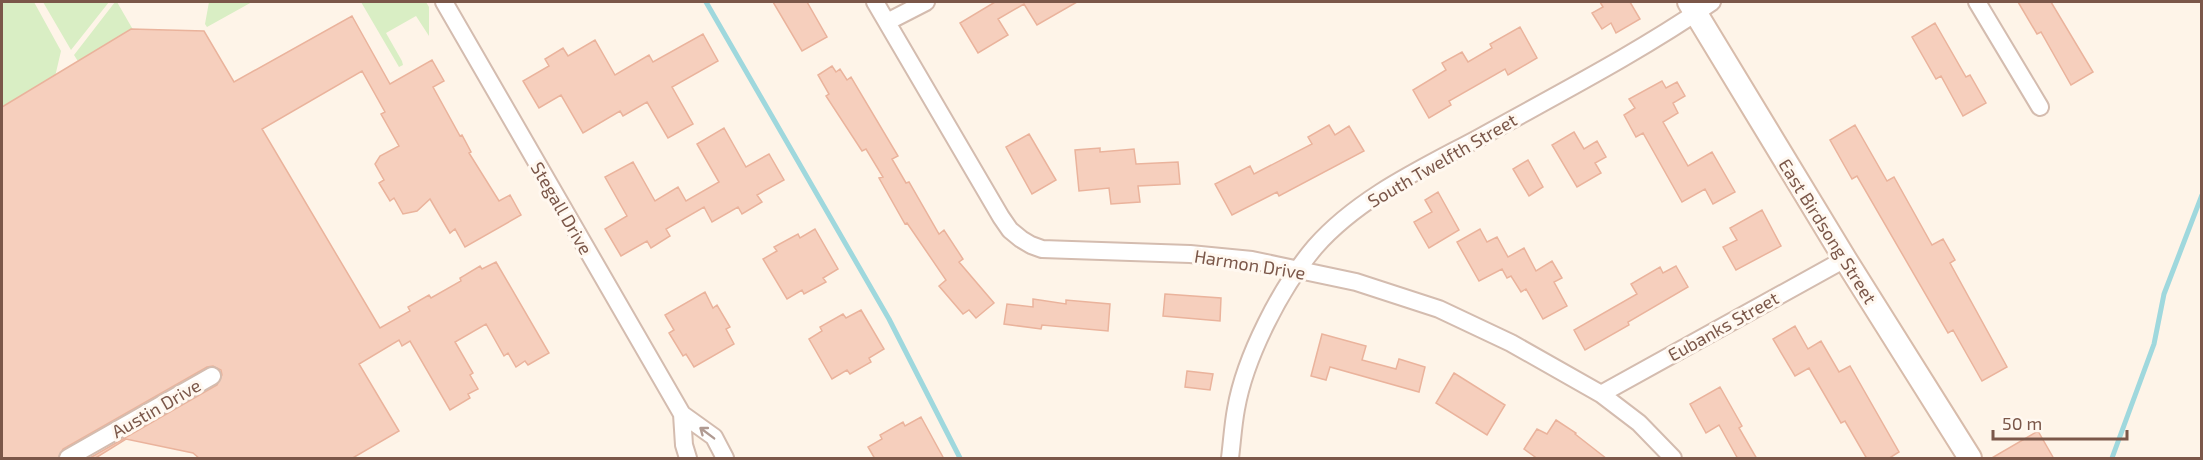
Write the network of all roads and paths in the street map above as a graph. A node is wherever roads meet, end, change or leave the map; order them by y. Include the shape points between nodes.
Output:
1 (444, 2) edge
2 (875, 2) edge
3 (926, 2) edge
4 (1977, 2) edge
5 (1699, 5) edge
6 (887, 22) junction
7 (2040, 107) dead end
8 (1845, 259) junction
9 (1297, 271) junction
10 (212, 376) dead end
11 (1601, 394) junction
12 (682, 414) junction
13 (68, 459) edge
14 (688, 459) edge
15 (725, 459) edge
16 (1230, 459) edge
17 (1673, 459) edge
18 (1970, 459) edge

1 - 12 street, Stegall Drive
2 - 6 street, Harmon Drive
3 - 6 street
4 - 7 street
5 - 8 street, East Birdsong Street
5 - 9 street, South Twelfth Street via 1573,86 1387,188 1340,223
6 - 9 street, Harmon Drive via 1001,217 1010,230 1030,245 1053,251 1217,256
8 - 11 street, Eubanks Street
8 - 18 street, East Birdsong Street
9 - 11 street, Harmon Drive via 1356,282 1447,312
9 - 16 street, South Twelfth Street via 1264,329 1245,375
10 - 13 street, Austin Drive
11 - 17 street, Harmon Drive via 1639,423
12 - 14 street, Stegall Drive
15 -> 12 street, Stegall Drive via 714,437

